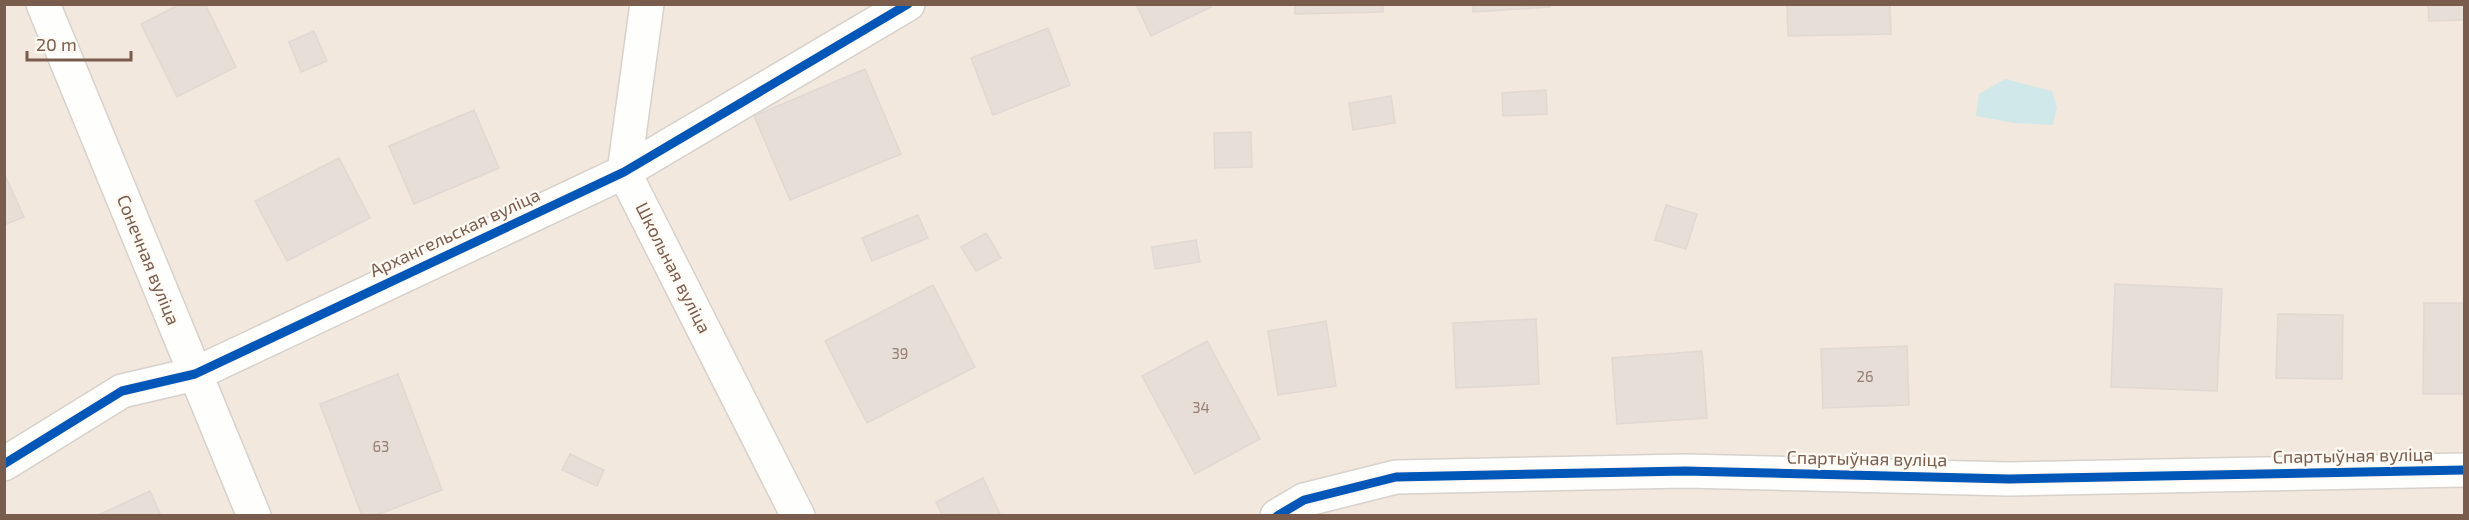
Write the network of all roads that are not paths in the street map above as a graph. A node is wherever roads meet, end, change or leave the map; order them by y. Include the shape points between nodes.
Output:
1 (43, 4) edge
2 (646, 4) edge
3 (908, 4) edge
4 (624, 172) junction
5 (195, 374) junction
6 (4, 464) edge
7 (2464, 470) edge
8 (254, 516) edge
9 (798, 516) edge
10 (1277, 516) edge

1 - 5 street, Сонечная вуліца
2 - 4 street
3 - 4 street, Архангельская вуліца
4 - 5 street, Архангельская вуліца
4 - 9 street, Школьная вуліца
5 - 6 street, Архангельская вуліца via 122,391
5 - 8 street, Сонечная вуліца
7 - 10 street, Спартыўная вуліца via 2009,478 1685,471 1396,477 1304,500

